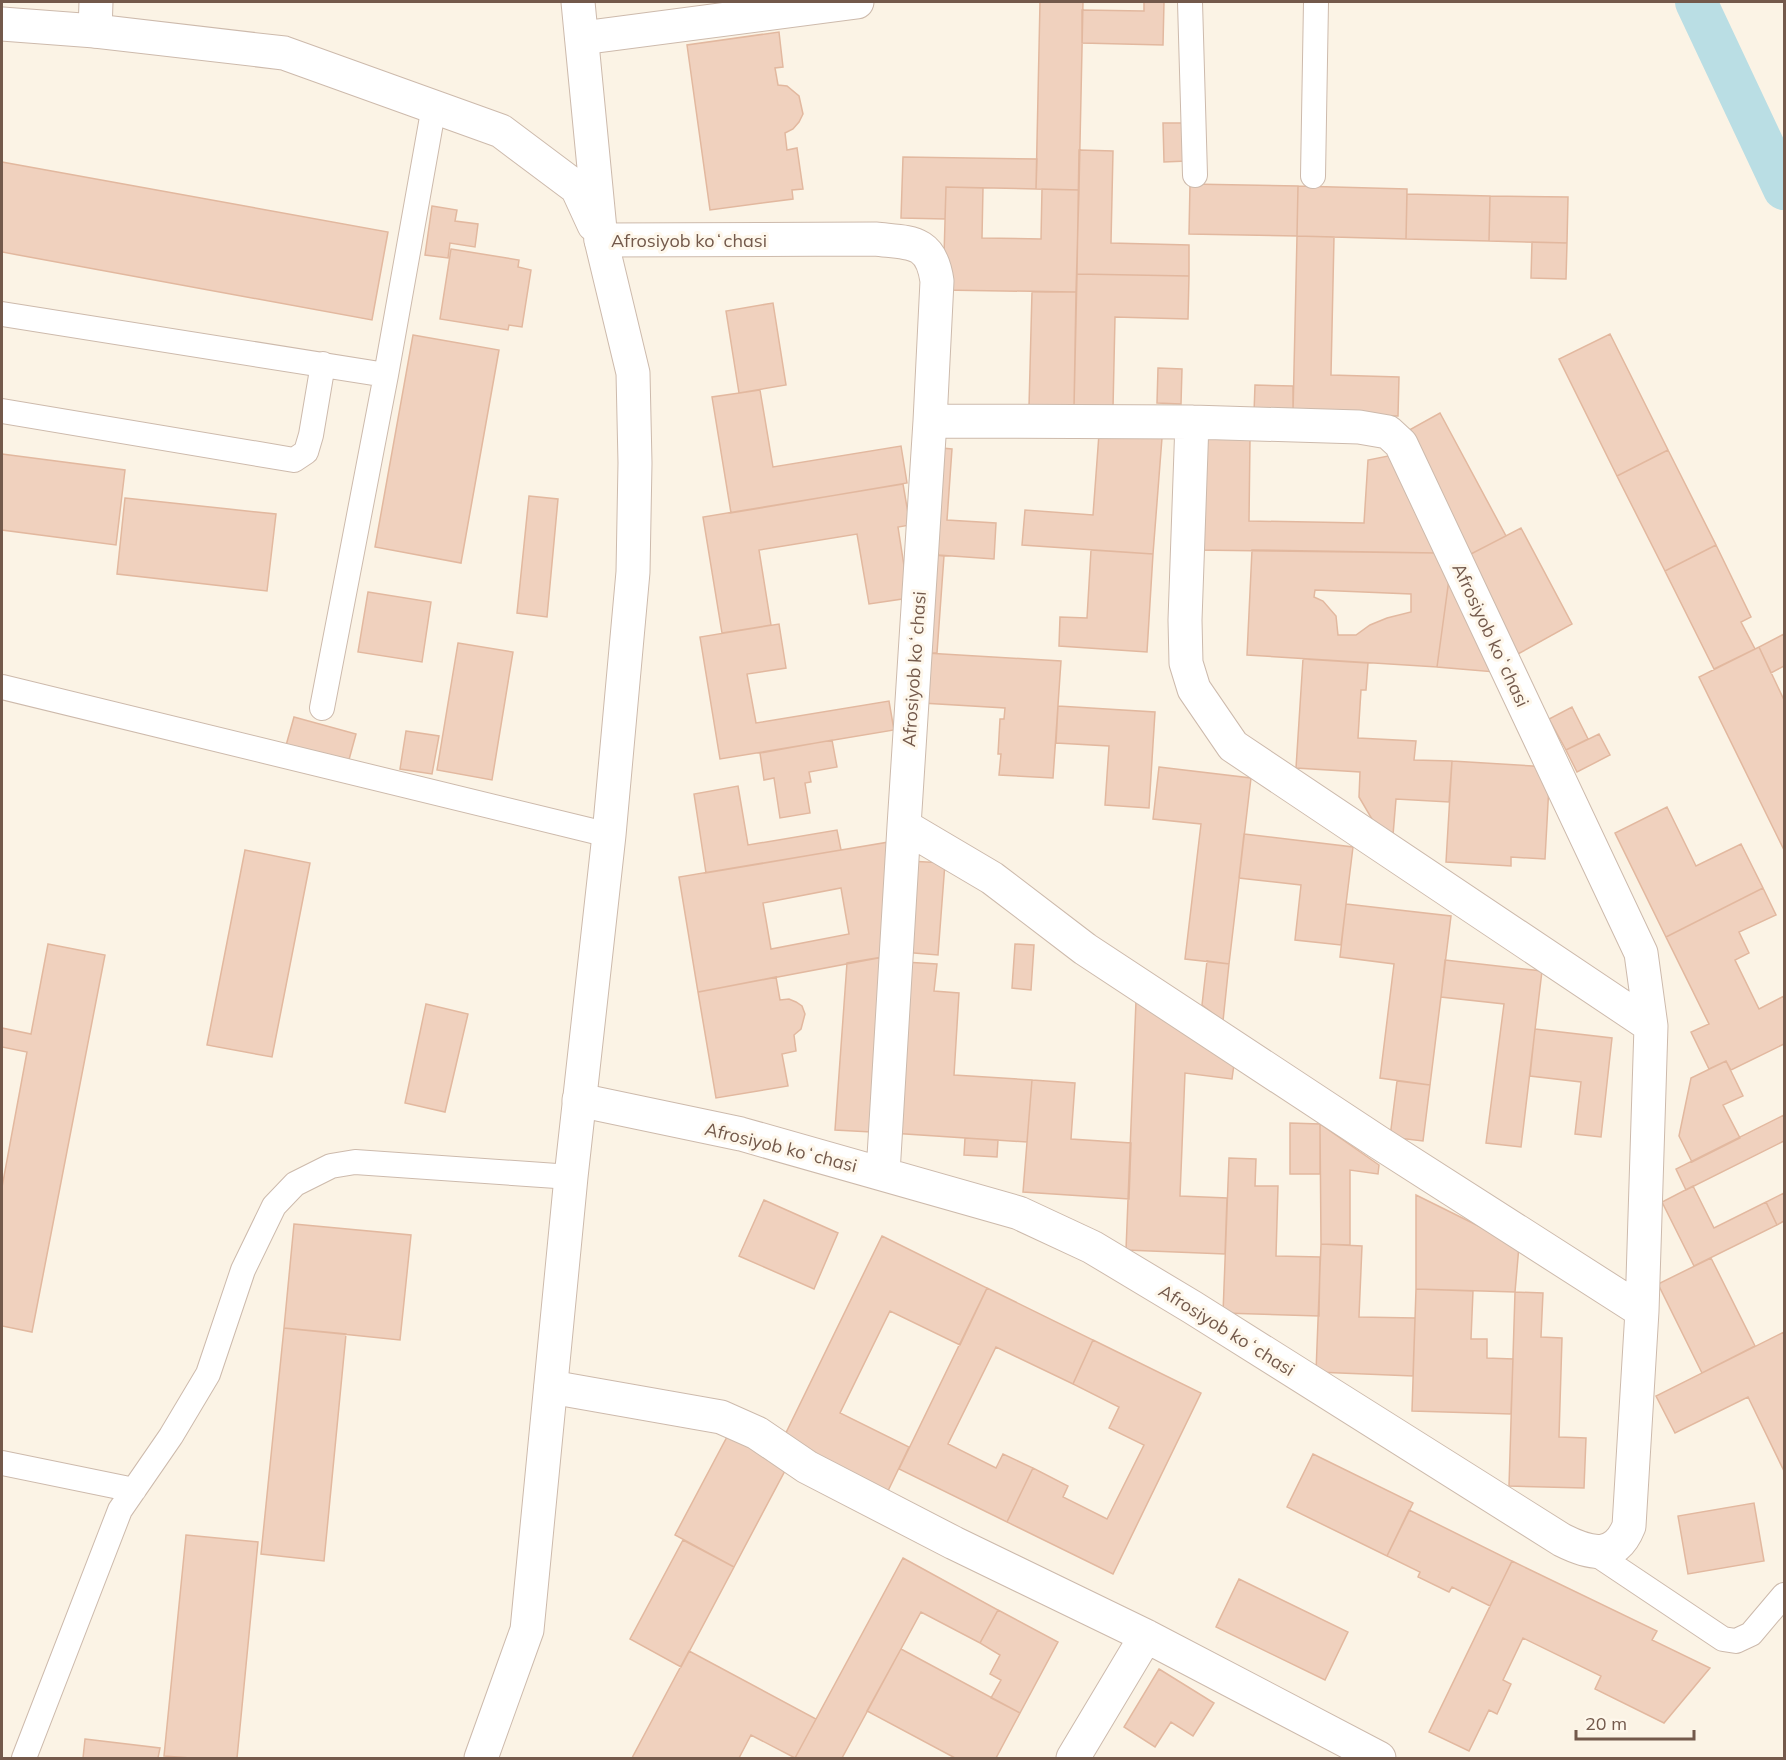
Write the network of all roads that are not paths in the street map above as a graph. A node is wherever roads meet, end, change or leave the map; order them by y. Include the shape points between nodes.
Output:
1 (578, 2) edge
2 (857, 2) edge
3 (1190, 2) edge
4 (1316, 2) edge
5 (96, 16) edge
6 (2, 24) edge
7 (582, 38) junction
8 (434, 106) junction
9 (1195, 175) dead end
10 (1313, 176) dead end
11 (601, 240) junction
12 (2, 314) edge
13 (323, 364) junction
14 (386, 375) junction
15 (2, 411) edge
16 (930, 421) junction
17 (1192, 422) junction
18 (2, 687) edge
19 (322, 708) dead end
20 (904, 826) junction
21 (609, 835) junction
22 (1651, 1026) junction
23 (579, 1100) junction
24 (883, 1173) junction
25 (571, 1177) junction
26 (1642, 1311) junction
27 (551, 1387) junction
28 (2, 1463) edge
29 (134, 1490) junction
30 (1593, 1552) junction
31 (1785, 1594) edge
32 (1146, 1636) junction
33 (24, 1758) edge
34 (481, 1758) edge
35 (1073, 1758) edge
36 (1379, 1758) edge

1 - 7 street
2 - 7 street
3 - 9 lane
4 - 10 lane
5 - 6 street
5 - 8 street via 284,53
7 - 11 street
8 - 11 street via 501,131 577,188
8 - 14 lane
11 - 16 street, Afrosiyob koʻchasi via 875,239 921,247 929,254 937,281
11 - 21 street via 633,373 635,463 633,572
12 - 13 lane
13 - 14 lane
13 - 15 lane via 306,453 294,460
14 - 19 lane
16 - 17 street, Afrosiyob koʻchasi
16 - 20 street, Afrosiyob koʻchasi
17 - 22 street via 1186,663 1194,689 1233,746
17 - 22 street, Afrosiyob koʻchasi via 1359,427 1388,432 1401,444 1641,953
18 - 21 lane
20 - 24 street, Afrosiyob koʻchasi
20 - 26 street via 992,879 1085,949
21 - 23 street
22 - 26 street, Afrosiyob koʻchasi
23 - 24 street, Afrosiyob koʻchasi via 741,1134
23 - 25 street
24 - 30 street, Afrosiyob koʻchasi via 1019,1213 1092,1247 1562,1540
25 - 27 street
25 - 29 lane via 355,1162 331,1167 295,1184 274,1206 243,1270 208,1374
26 - 30 street, Afrosiyob koʻchasi via 1629,1526 1617,1547
27 - 32 street via 720,1417 757,1433 807,1467 954,1544
27 - 34 street via 527,1630
28 - 29 lane
29 - 33 lane via 120,1510
30 - 31 lane via 1723,1639 1736,1641 1751,1634
32 - 35 street
32 - 36 street

